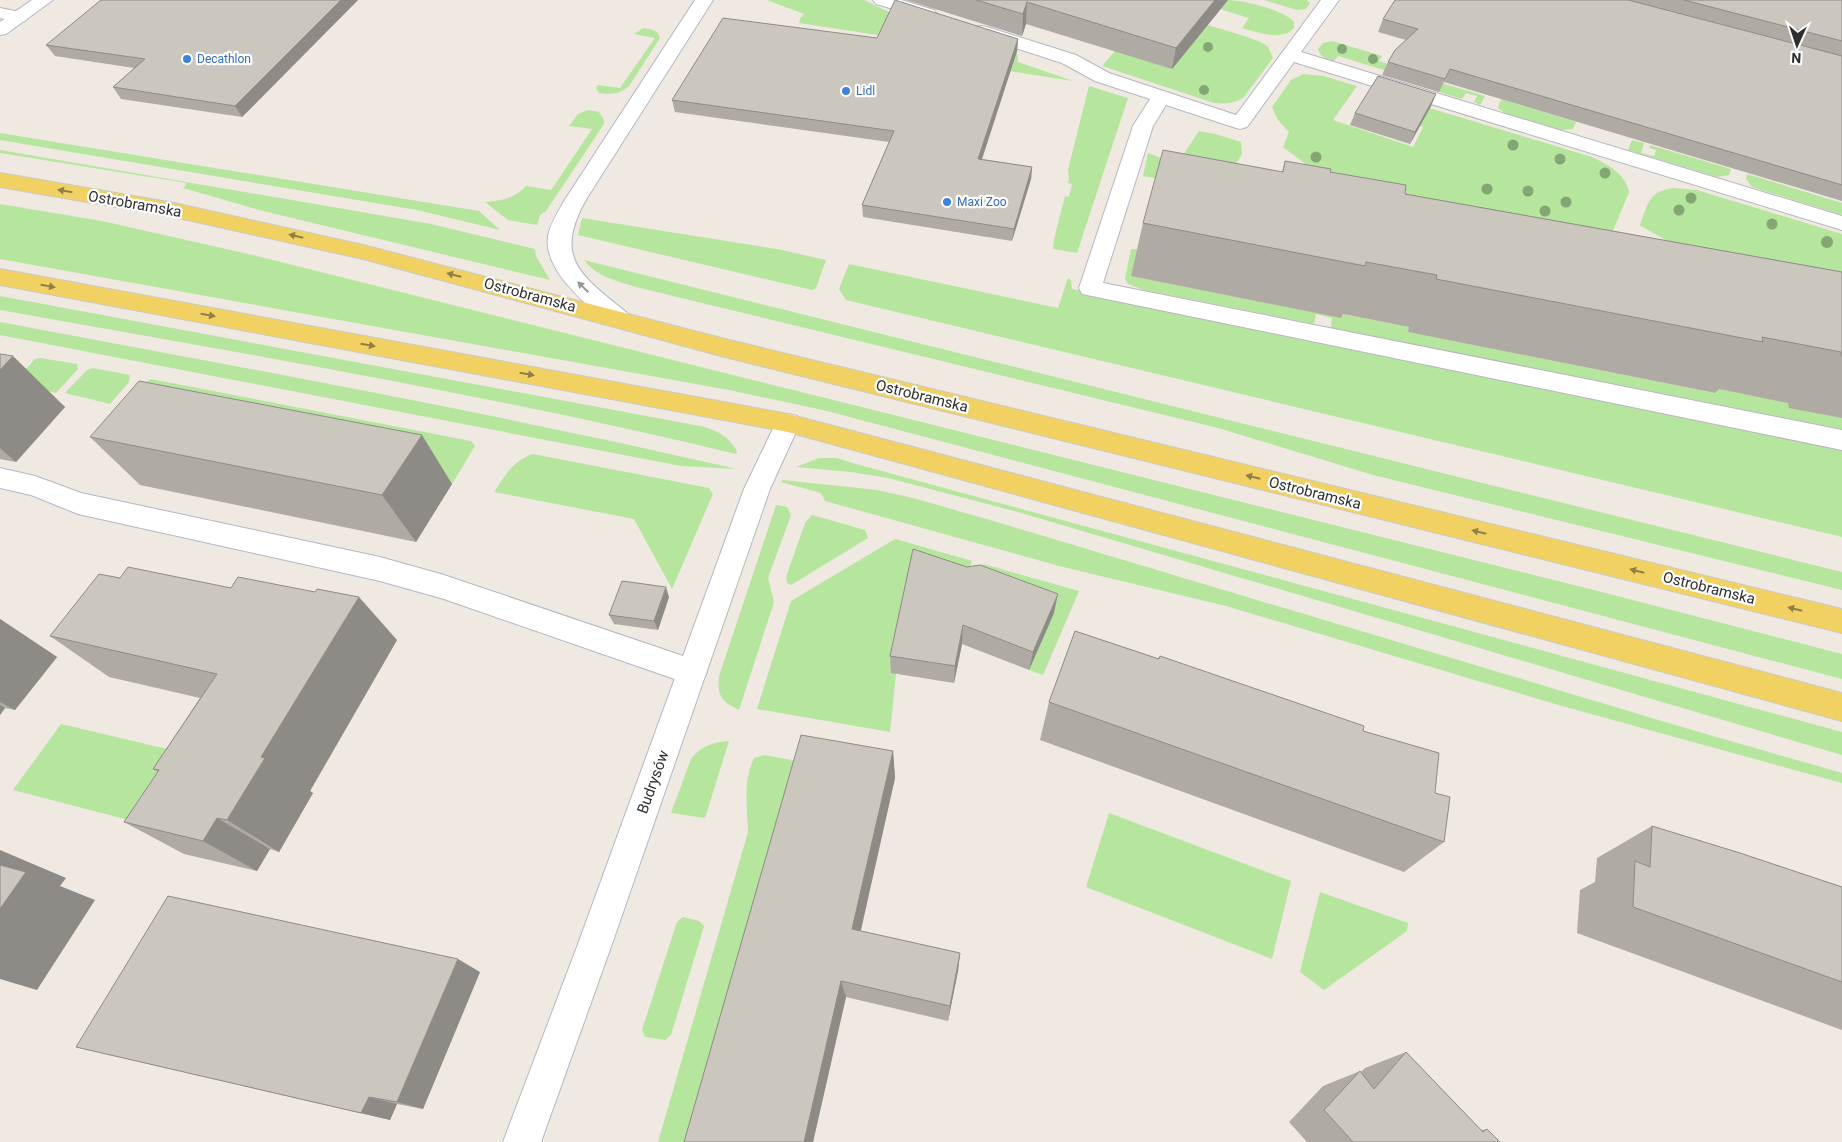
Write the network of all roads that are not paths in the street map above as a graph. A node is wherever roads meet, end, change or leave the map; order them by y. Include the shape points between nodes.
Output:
1 (44, 0) edge
2 (704, 0) edge
3 (882, 0) edge
4 (1330, 0) edge
5 (0, 13) edge
6 (19, 17) junction
7 (947, 20) edge
8 (966, 26) edge
9 (0, 30) edge
10 (1290, 55) junction
11 (1160, 98) junction
12 (0, 180) edge
13 (1842, 224) edge
14 (0, 277) edge
15 (619, 319) junction
16 (788, 423) junction
17 (1842, 440) edge
18 (0, 478) edge
19 (1842, 621) edge
20 (692, 672) junction
21 (1842, 707) edge
22 (522, 1142) edge

1 - 6 street
15 -> 2 street via 576,281 559,248 564,221
3 - 7 street
4 - 10 street
5 - 6 street
6 - 9 street
8 - 11 street via 1069,59 1102,77
10 - 11 street via 1240,123
10 - 13 street
11 - 17 street via 1143,126 1090,288
15 -> 12 main road, Ostrobramska via 284,233
14 -> 16 main road
19 -> 15 main road, Ostrobramska via 721,347
16 - 20 street, Budrysów via 757,489
16 - 21 main road
18 - 20 street via 35,486 78,503 435,584
20 - 22 street, Budrysów

